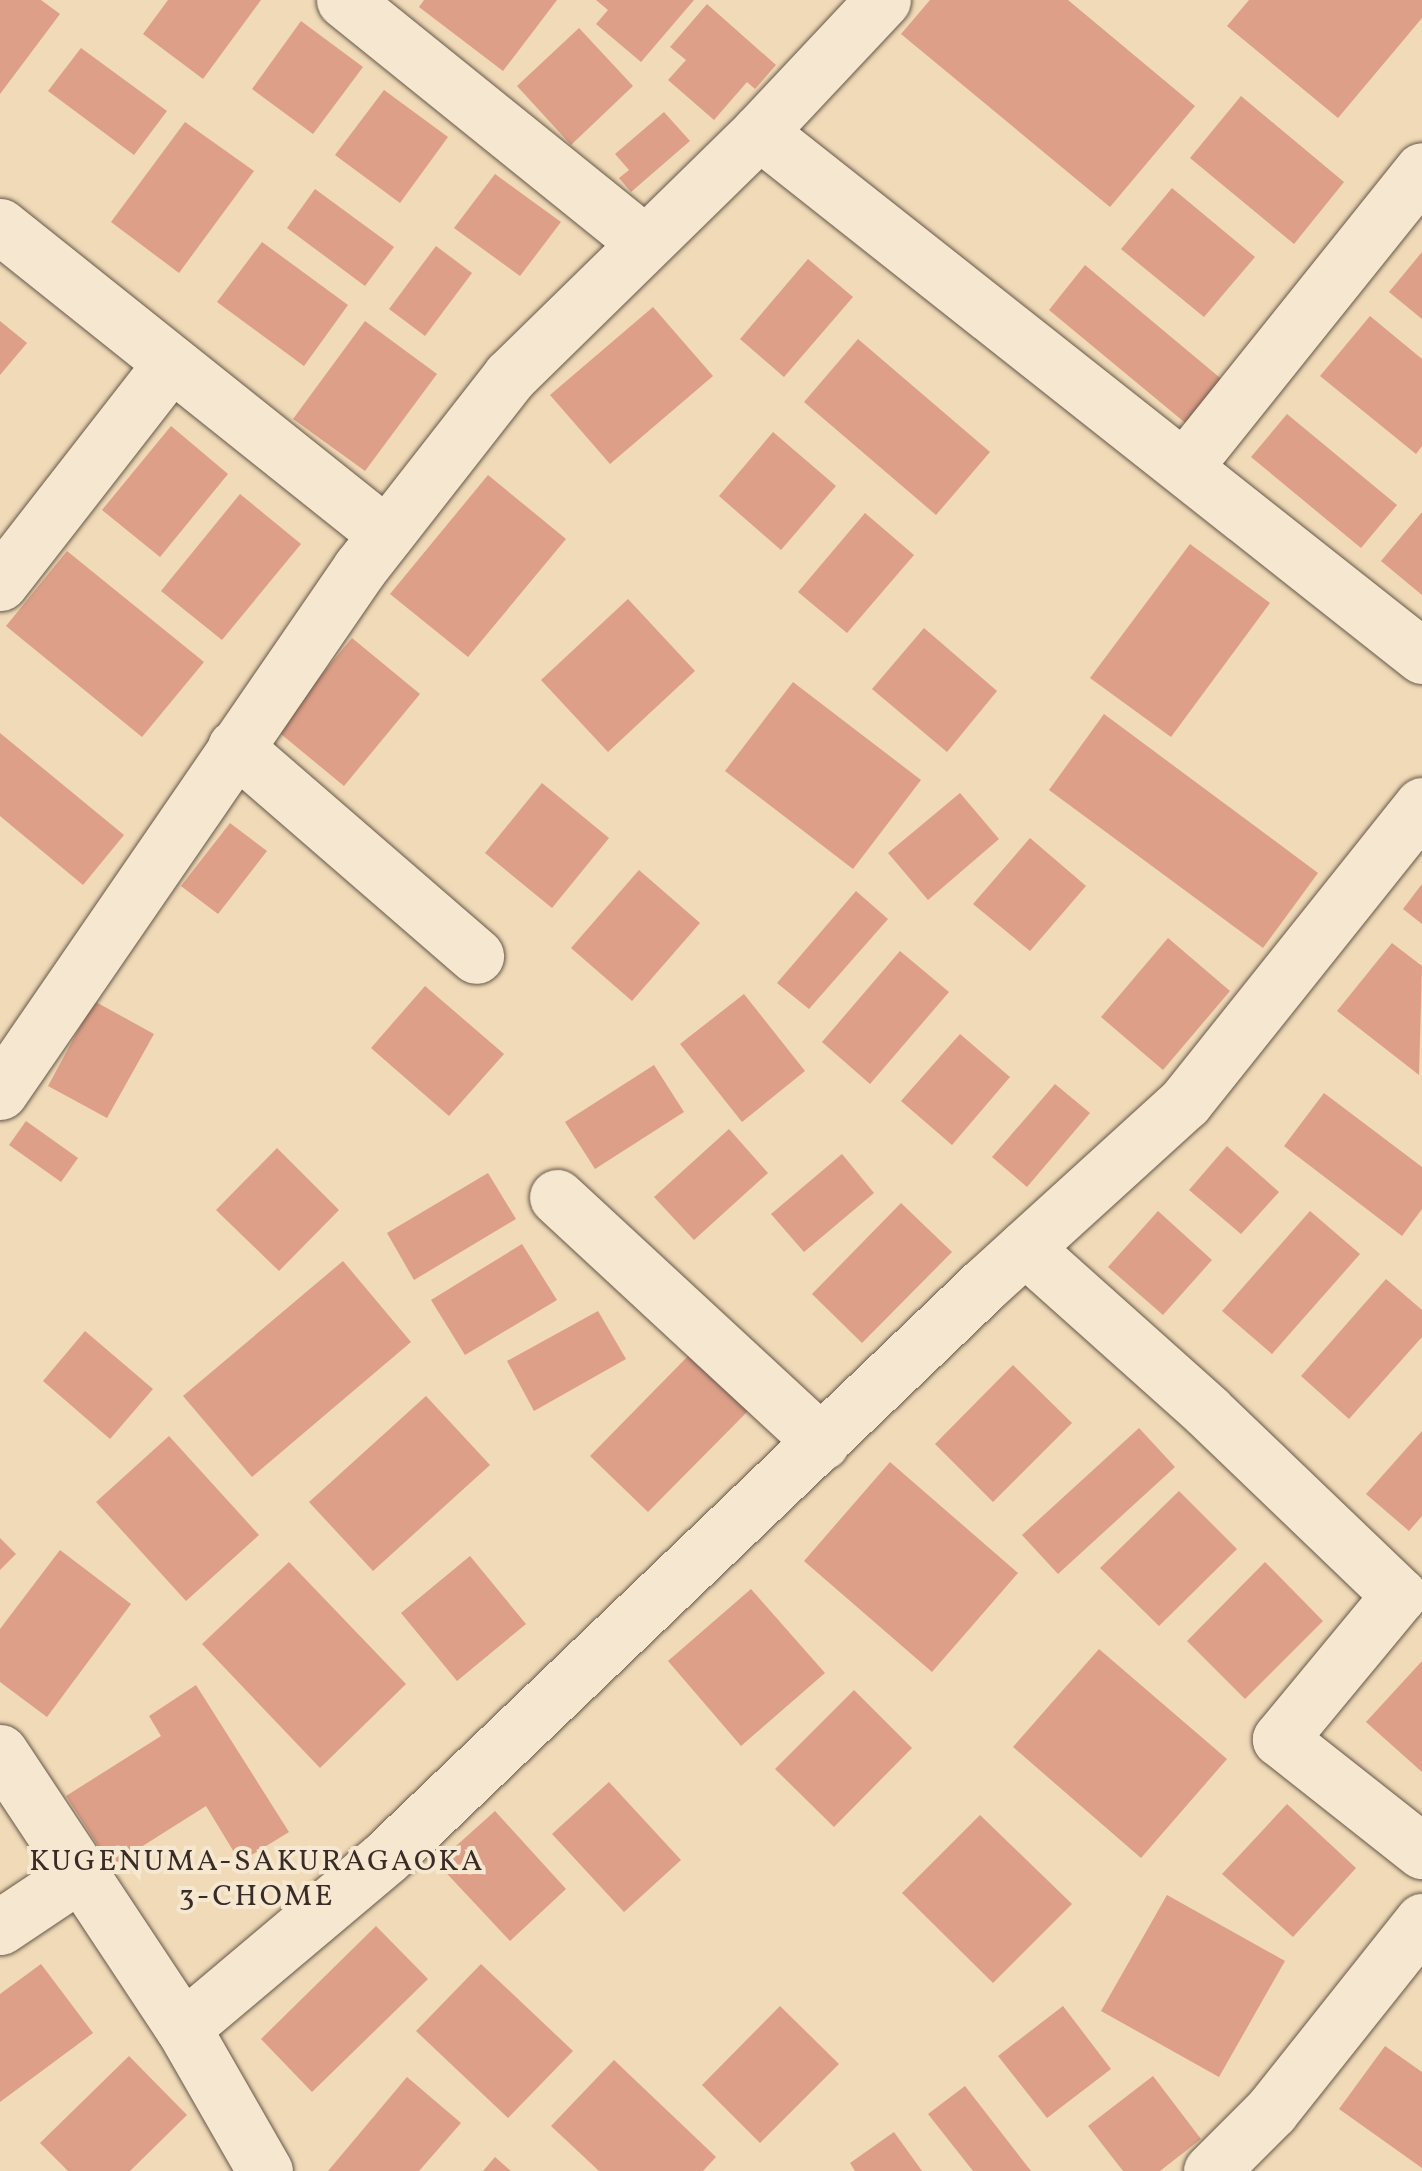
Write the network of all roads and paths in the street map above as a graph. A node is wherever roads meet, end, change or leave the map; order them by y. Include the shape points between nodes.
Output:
1 (344, 0) edge
2 (883, 0) edge
3 (759, 132) junction
4 (1422, 170) edge
5 (0, 226) edge
6 (644, 241) junction
7 (170, 365) junction
8 (1184, 466) junction
9 (386, 534) junction
10 (0, 583) edge
11 (1422, 656) edge
12 (235, 747) junction
13 (1422, 805) edge
14 (476, 956) dead end
15 (0, 1092) edge
16 (557, 1197) dead end
17 (1025, 1248) junction
18 (822, 1442) junction
19 (0, 1752) edge
20 (1422, 1851) edge
21 (81, 1873) junction
22 (1422, 1921) edge
23 (0, 1927) edge
24 (184, 2028) junction
25 (241, 2159) edge
26 (1211, 2171) edge

1 - 6 street
2 - 3 street
3 - 6 street
3 - 8 street
4 - 8 street
5 - 7 street
6 - 9 street via 510,376
7 - 9 street
7 - 10 street
8 - 11 street
9 - 12 street
12 - 14 street
12 - 15 street
13 - 17 street via 1184,1102
16 - 18 street
17 - 18 street
17 - 20 street via 1399,1595 1280,1739
18 - 24 street via 387,1856
19 - 21 street
21 - 23 street
21 - 24 street
22 - 26 street via 1271,2111
24 - 25 street

